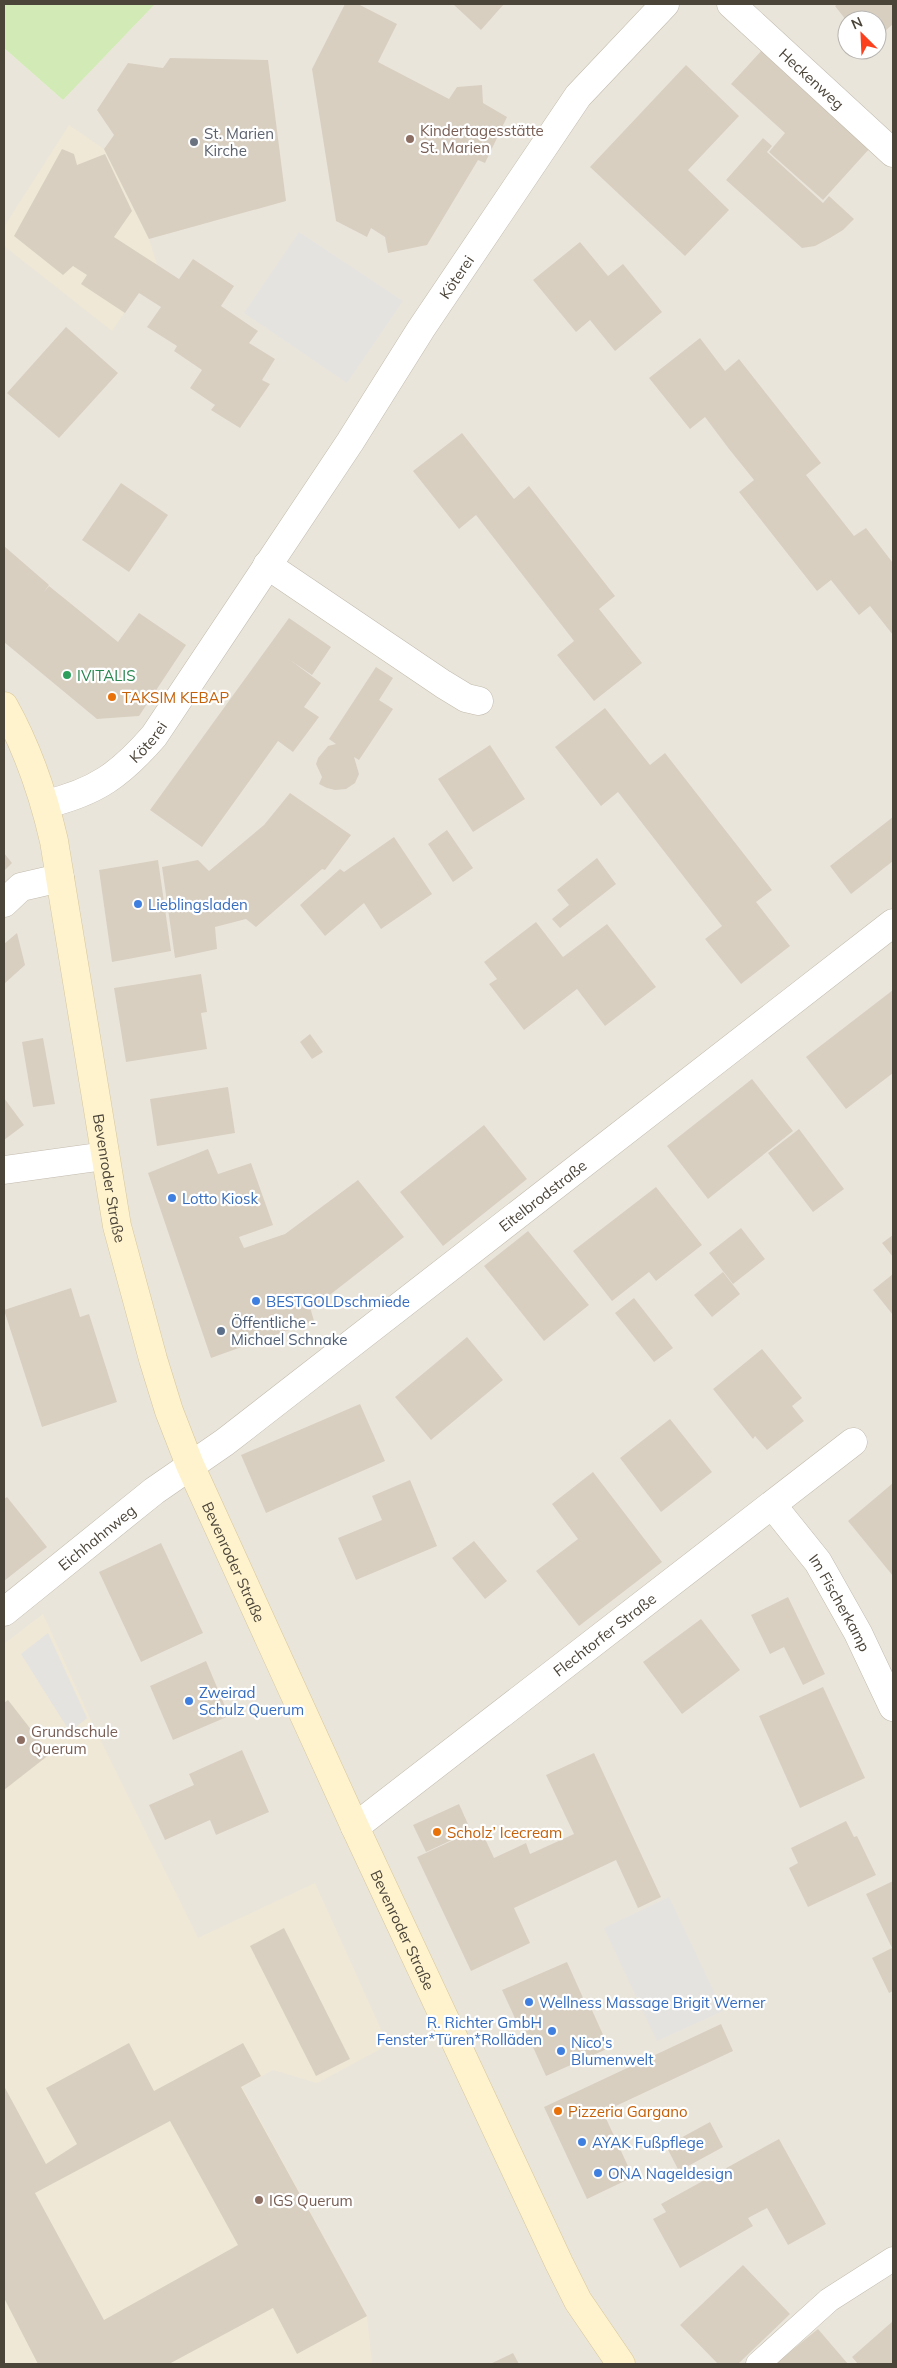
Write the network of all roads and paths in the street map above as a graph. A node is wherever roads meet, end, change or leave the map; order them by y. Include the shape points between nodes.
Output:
1 (665, 4) edge
2 (731, 4) edge
3 (893, 153) edge
4 (267, 565) junction
5 (480, 701) dead end
6 (4, 706) edge
7 (46, 804) junction
8 (60, 878) junction
9 (4, 903) edge
10 (893, 923) edge
11 (104, 1156) junction
12 (4, 1170) edge
13 (853, 1442) dead end
14 (190, 1465) junction
15 (773, 1506) junction
16 (4, 1612) edge
17 (893, 1707) edge
18 (355, 1828) junction
19 (893, 2259) edge
20 (621, 2364) edge
21 (758, 2364) edge

1 - 4 street, Köterei via 578,96
2 - 3 street, Heckenweg
4 - 5 street via 442,684 466,698
4 - 7 street, Köterei via 154,736 133,760 108,780 80,794
6 - 7 main road, Bevenroder Straße via 21,736
7 - 8 main road, Bevenroder Straße
8 - 9 street via 21,887
8 - 11 main road, Bevenroder Straße
10 - 14 street, Eitelbrodstraße via 225,1442
11 - 12 street
11 - 14 main road, Bevenroder Straße via 133,1289 169,1411
13 - 15 street, Flechtorfer Straße
14 - 16 street, Eichhahnweg
14 - 18 main road, Bevenroder Straße
15 - 17 street, Im Fischerkamp via 818,1562 858,1633
15 - 18 street, Flechtorfer Straße
18 - 20 main road, Bevenroder Straße via 559,2264 578,2301
19 - 21 lane via 829,2300

